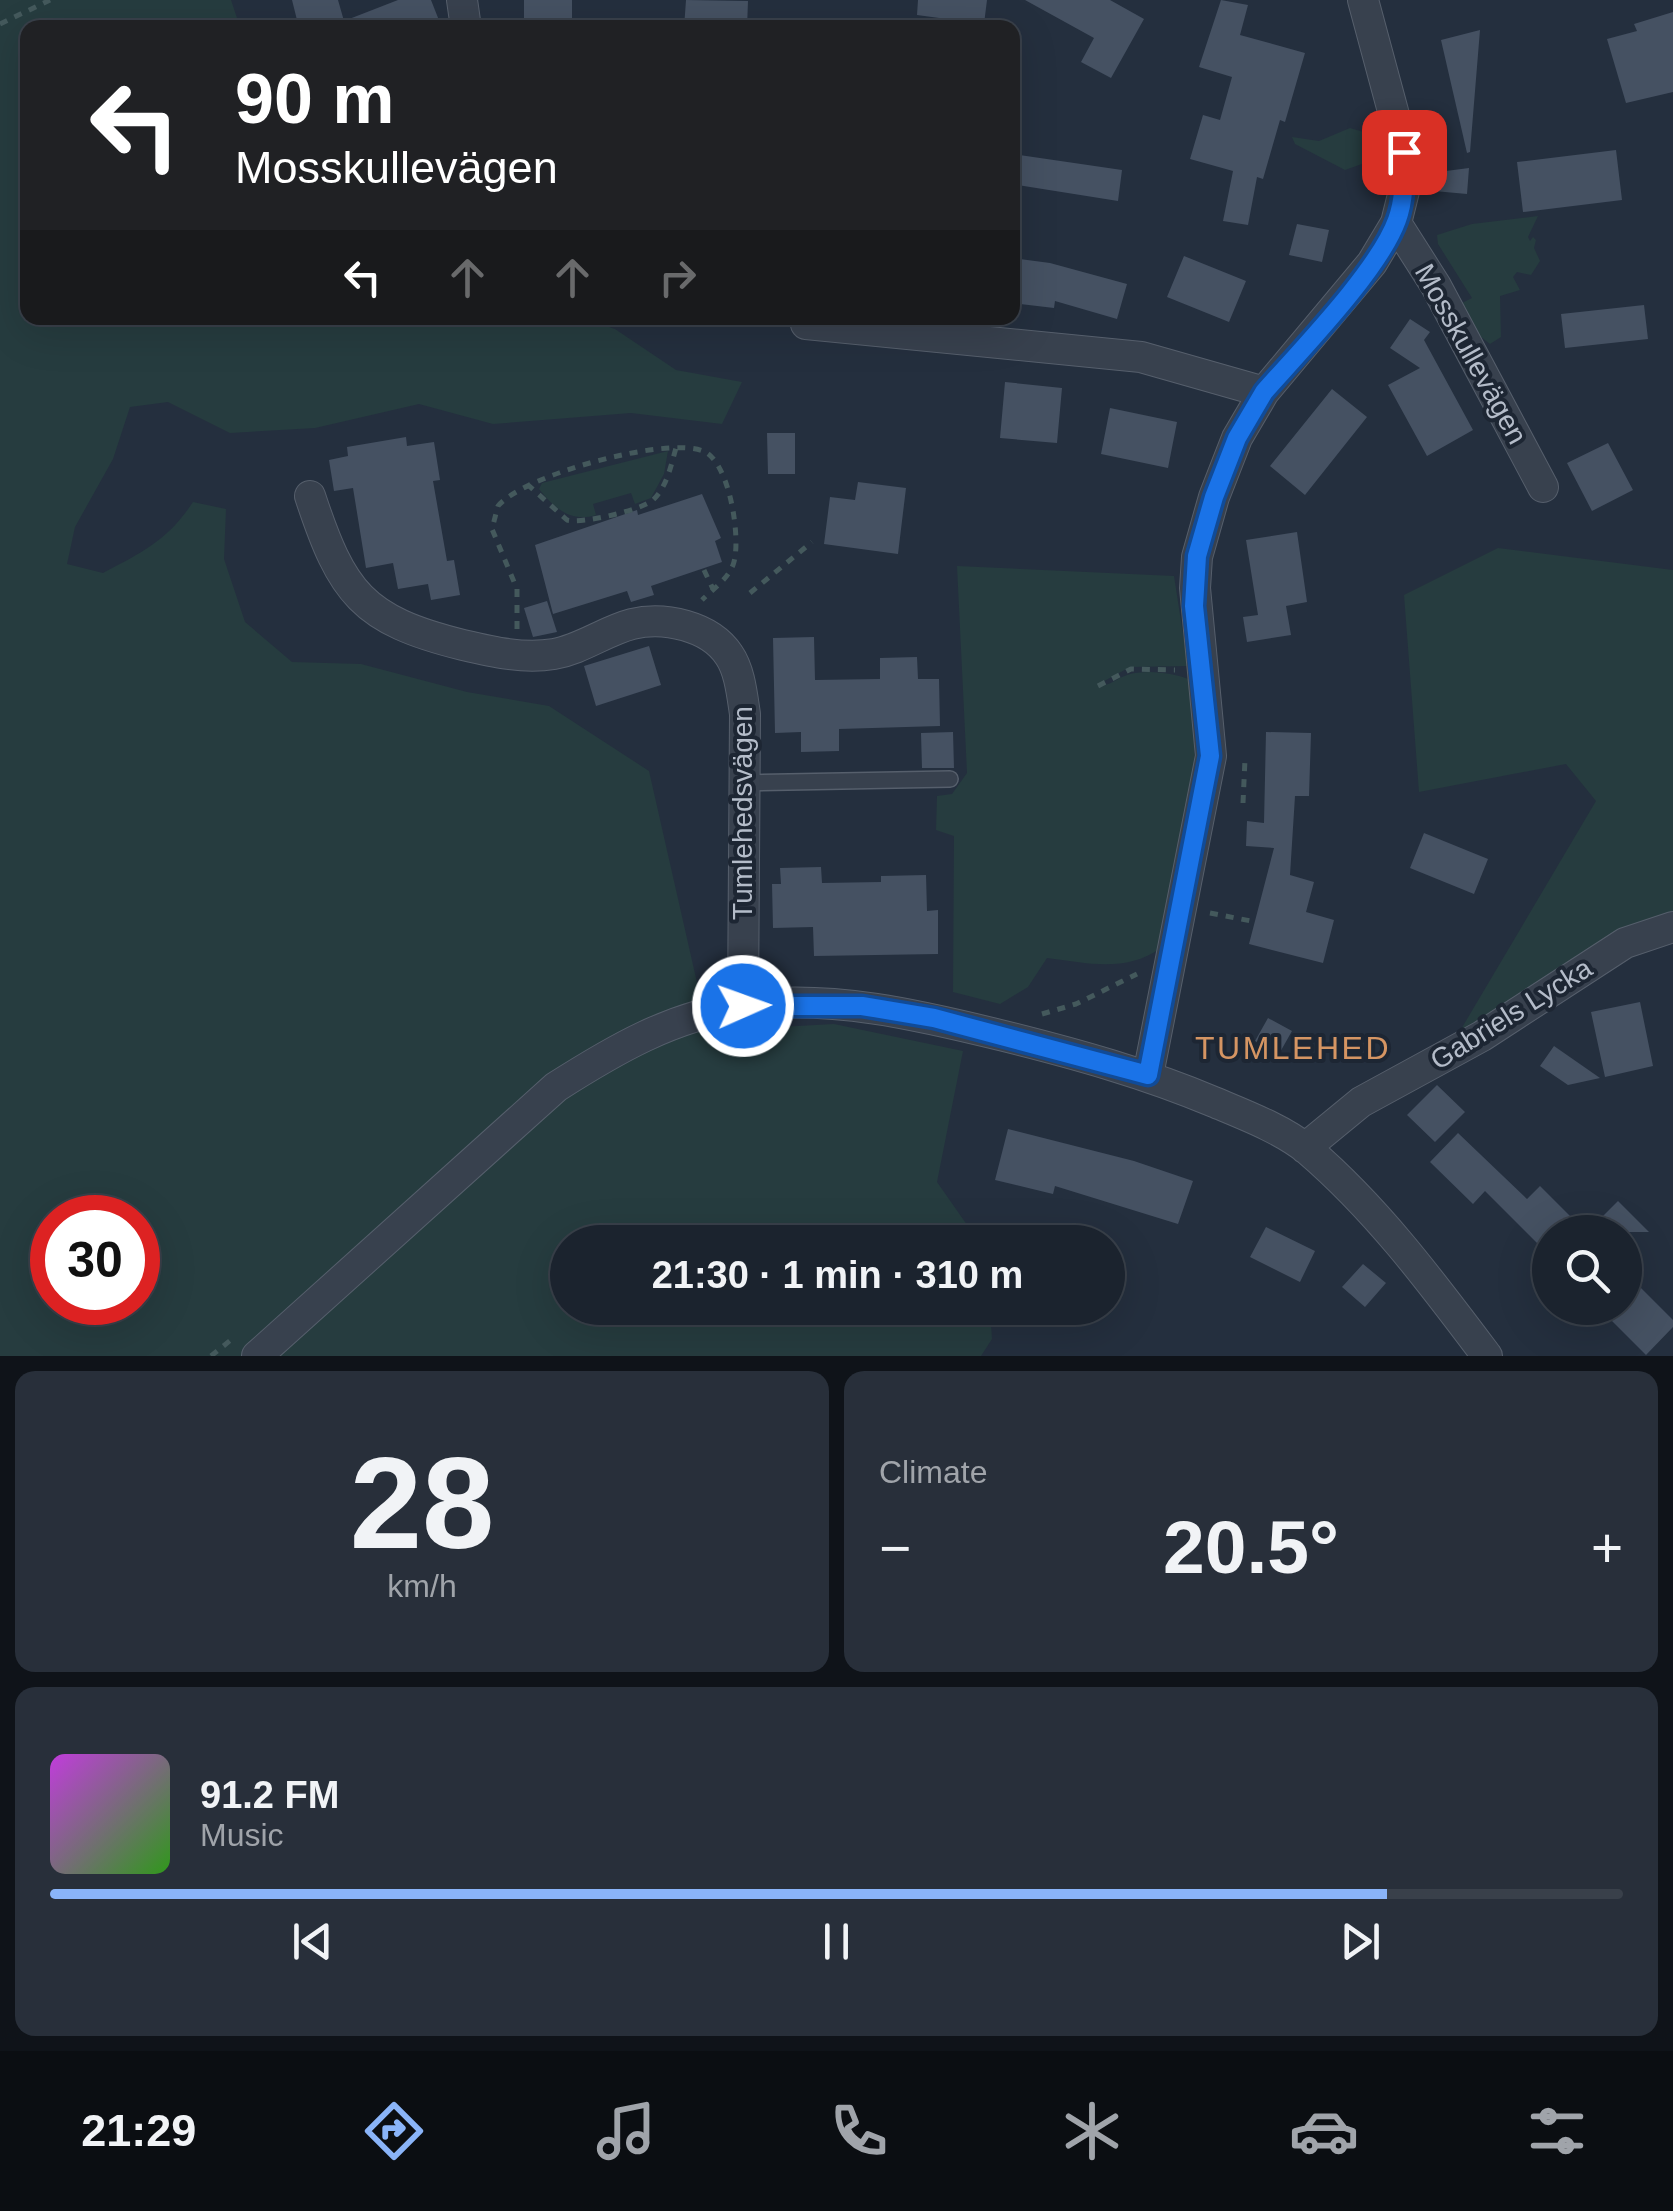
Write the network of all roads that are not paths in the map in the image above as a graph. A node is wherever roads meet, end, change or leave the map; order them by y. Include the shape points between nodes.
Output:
1 (1362, 0) edge
2 (1396, 222) junction
3 (816, 325) edge
4 (1264, 392) junction
5 (1543, 487) dead end
6 (310, 496) dead end
7 (950, 780) dead end
8 (742, 783) junction
9 (1673, 927) edge
10 (743, 1006) junction
11 (1148, 1075) junction
12 (1305, 1148) junction
13 (248, 1345) edge
14 (1487, 1356) edge

1 - 2 street, Mosskullevägen via 1404,152
2 - 4 street, Mosskullevägen via 1372,263
2 - 5 street, Mosskullevägen
3 - 4 street via 1141,357
4 - 11 street, Mosskullevägen via 1237,438 1197,556 1194,606 1210,756
6 - 8 street, Tumlehedsvägen via 329,555 369,609 423,634 510,654 566,651 634,623 700,631 731,658 742,690
7 - 8 lane
8 - 10 street, Tumlehedsvägen
9 - 12 street, Gabriels Lycka via 1625,943 1482,1036 1361,1102
10 - 11 street via 808,1003 934,1018
10 - 13 street via 638,1038 556,1088
11 - 12 street
12 - 14 street via 1376,1215

